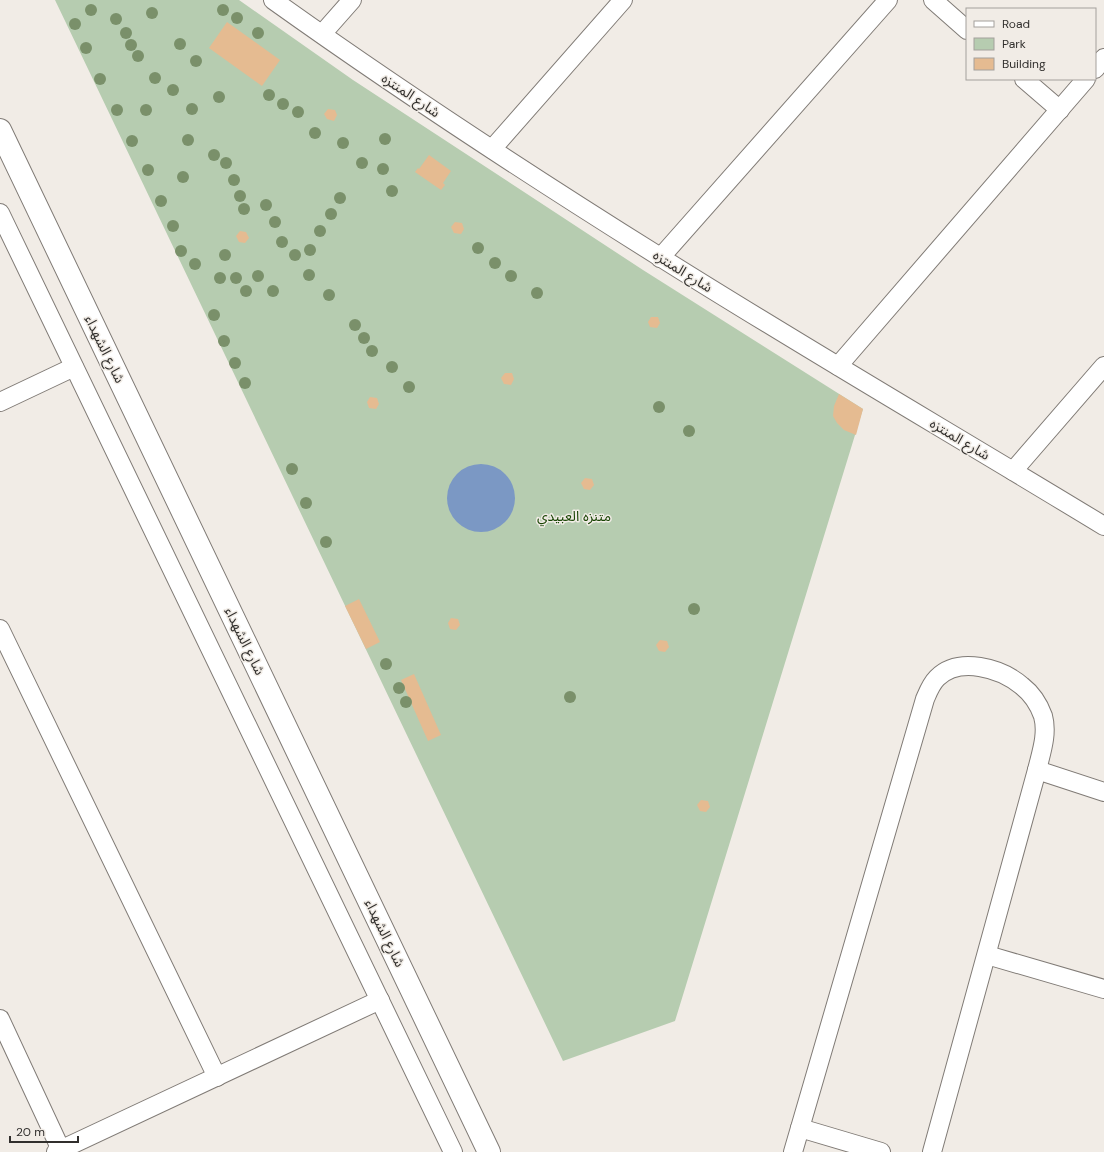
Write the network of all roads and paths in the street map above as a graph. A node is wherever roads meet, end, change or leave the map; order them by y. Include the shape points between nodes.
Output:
1 (273, 0) edge
2 (352, 0) edge
3 (623, 0) edge
4 (888, 0) edge
5 (933, 0) edge
6 (966, 29) edge
7 (322, 34) junction
8 (1104, 58) edge
9 (1096, 68) edge
10 (1025, 80) edge
11 (1085, 80) edge
12 (1060, 110) junction
13 (0, 130) edge
14 (492, 149) junction
15 (0, 213) edge
16 (660, 258) junction
17 (838, 366) junction
18 (1104, 366) edge
19 (74, 367) junction
20 (0, 402) edge
21 (1013, 471) junction
22 (1104, 526) edge
23 (0, 629) edge
24 (1037, 770) junction
25 (1104, 792) edge
26 (987, 955) junction
27 (1104, 989) edge
28 (380, 1000) junction
29 (0, 1019) edge
30 (217, 1077) junction
31 (800, 1128) junction
32 (59, 1151) edge
33 (453, 1152) edge
34 (489, 1152) edge
35 (792, 1152) edge
36 (881, 1152) edge
37 (932, 1152) edge

1 - 7 street, شارع المنتزه
2 - 7 street
3 - 14 street
4 - 16 street
5 - 6 street
7 - 14 street, شارع المنتزه
8 - 9 street
10 - 12 street
11 - 12 street
12 - 17 street
13 - 34 street, شارع الشهداء
14 - 16 street, شارع المنتزه
15 - 19 street
16 - 17 street, شارع المنتزه
17 - 21 street, شارع المنتزه
18 - 21 street
19 - 20 street
19 - 28 street
21 - 22 street, شارع المنتزه
23 - 30 street
24 - 25 street
24 - 26 street
24 - 31 street via 1045,732 1043,717 1036,701 1022,686 1008,676 977,667 954,668 936,678 925,699
26 - 27 street
26 - 37 street
28 - 30 street
28 - 33 street
29 - 32 street
30 - 32 street
31 - 35 street
31 - 36 street

